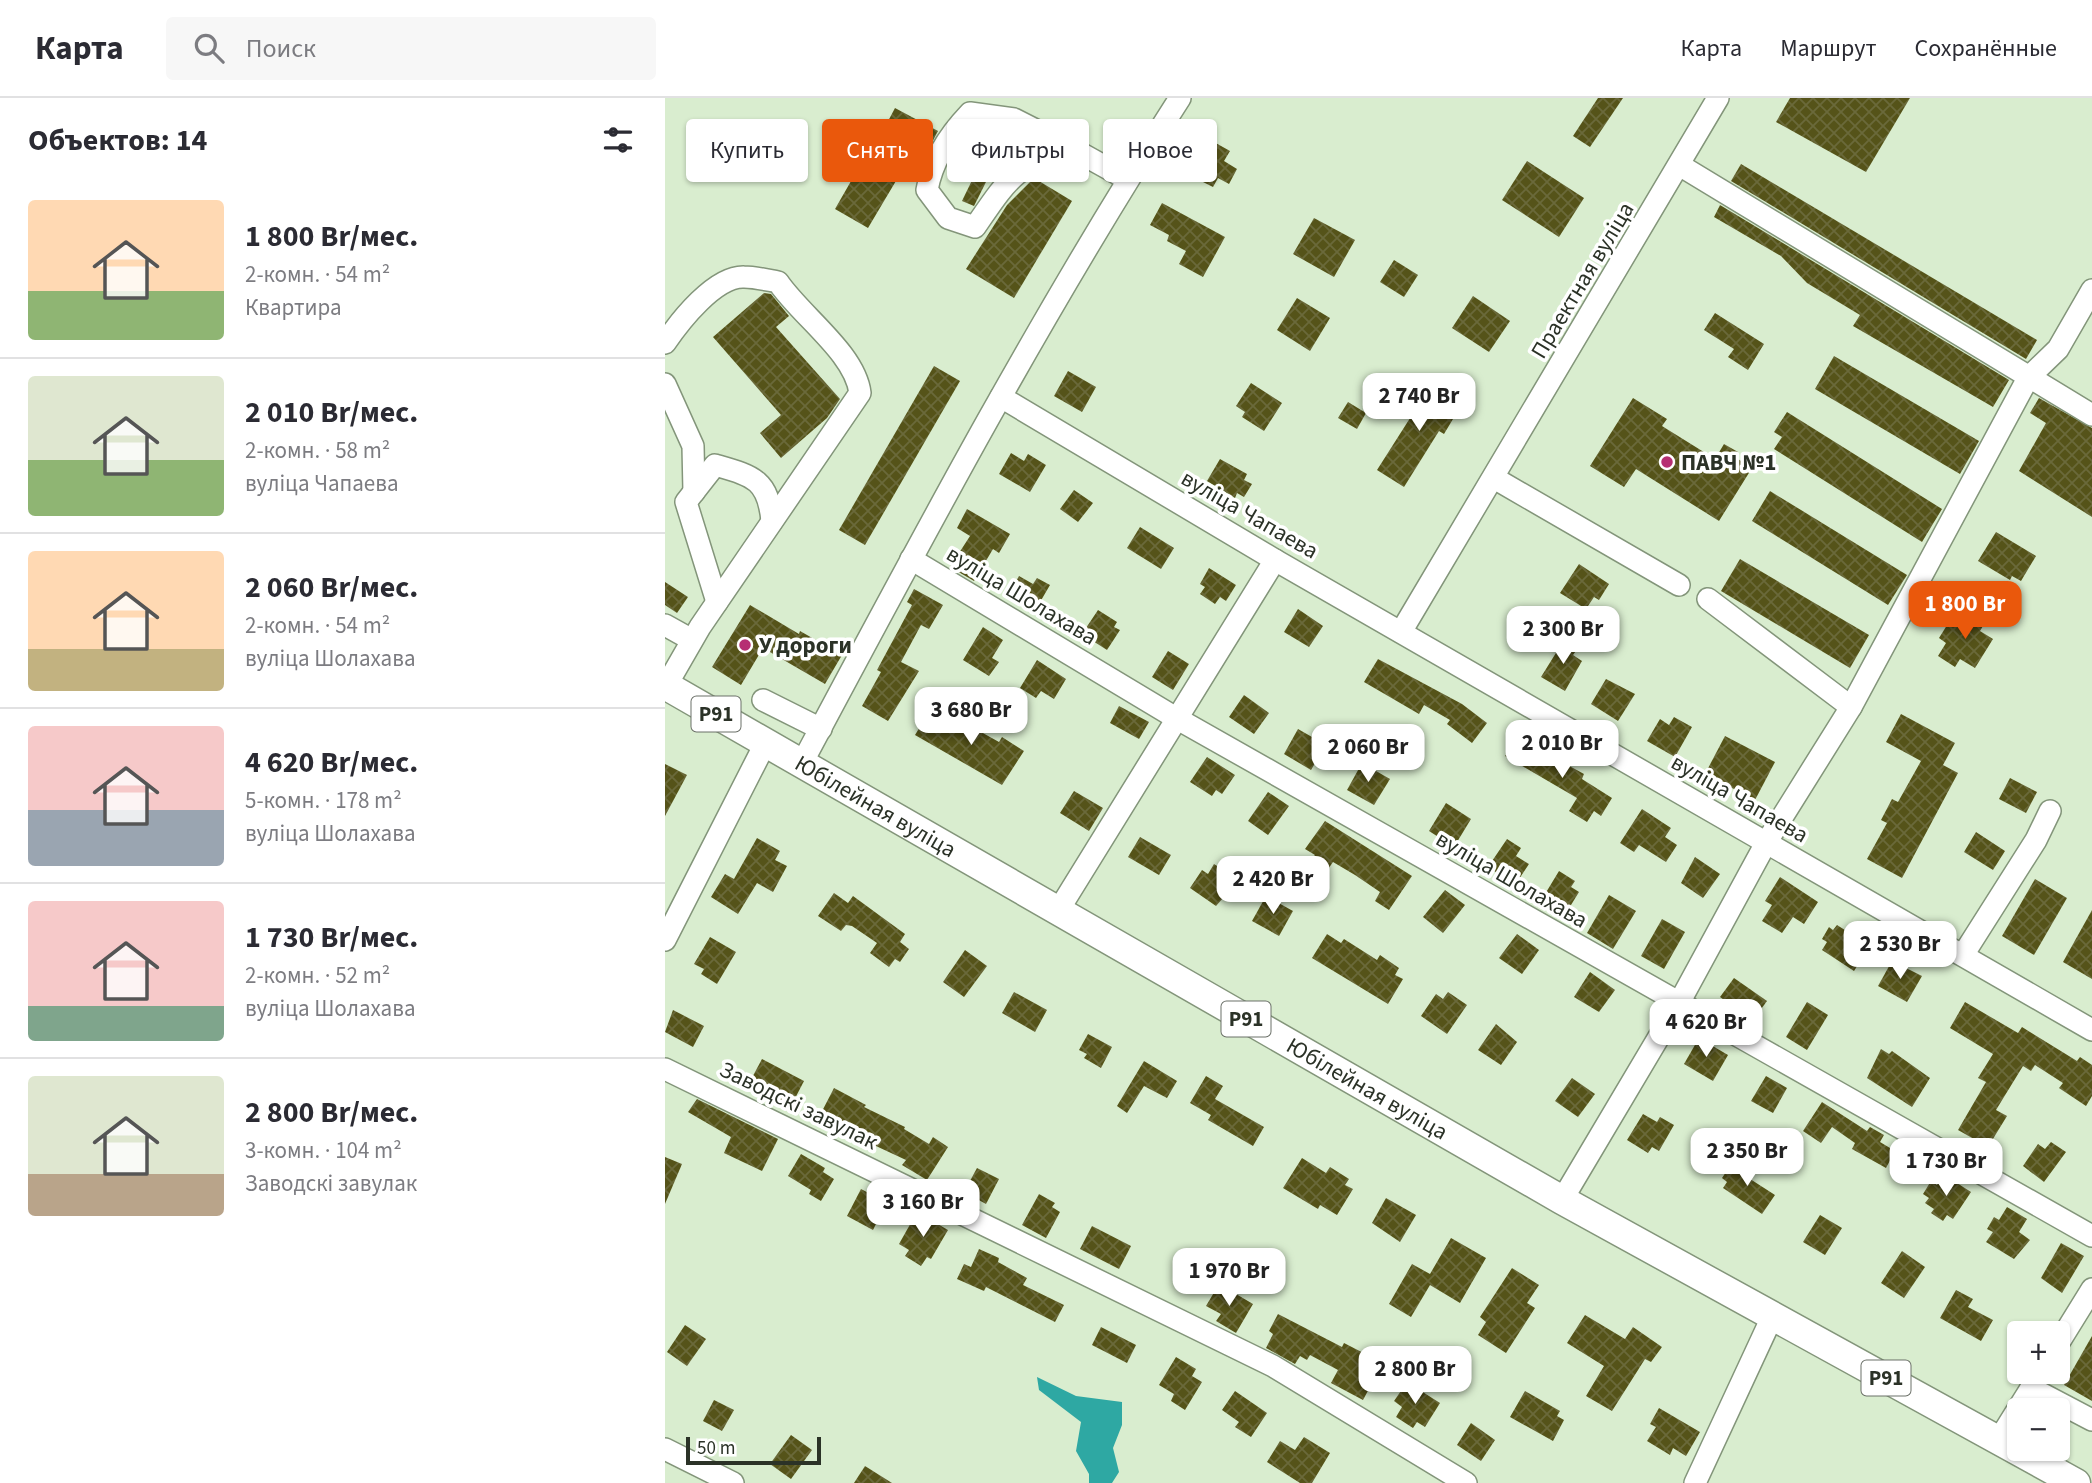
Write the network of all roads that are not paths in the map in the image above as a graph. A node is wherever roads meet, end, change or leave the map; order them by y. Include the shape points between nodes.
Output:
1 (1180, 98) edge
2 (1718, 98) edge
3 (1166, 119) edge
4 (1073, 149) joint
5 (1681, 166) junction
6 (1125, 182) edge
7 (2092, 290) edge
8 (665, 343) edge
9 (2028, 377) junction
10 (665, 384) edge
11 (1001, 397) junction
12 (2092, 415) edge
13 (1494, 478) junction
14 (694, 492) junction
15 (772, 521) junction
16 (911, 559) junction
17 (1275, 560) junction
18 (1679, 585) dead end
19 (1709, 599) dead end
20 (716, 602) junction
21 (665, 625) edge
22 (1401, 632) junction
23 (692, 640) junction
24 (666, 686) edge
25 (763, 699) dead end
26 (1851, 707) junction
27 (1176, 718) junction
28 (821, 729) junction
29 (766, 742) junction
30 (802, 763) junction
31 (2050, 811) dead end
32 (1766, 843) junction
33 (1058, 911) junction
34 (665, 940) edge
35 (1963, 956) junction
36 (1679, 1003) junction
37 (2092, 1030) edge
38 (665, 1069) edge
39 (1562, 1200) junction
40 (2092, 1236) edge
41 (2092, 1289) edge
42 (1773, 1315) junction
43 (2070, 1325) edge
44 (2034, 1384) edge
45 (2042, 1384) edge
46 (2092, 1420) edge
47 (1998, 1441) junction
48 (665, 1449) edge
49 (733, 1483) edge
50 (1466, 1483) edge
51 (1695, 1483) edge
52 (2076, 1483) edge

1 - 3 street
2 - 5 street, Праектная вуліца
4 - 4 street via 1008,178 975,227 948,218 927,190 930,172 956,127 970,113 1014,119
5 - 9 street
5 - 13 street, Праектная вуліца
6 - 11 street
7 - 9 street via 2058,349
8 - 15 street via 685,313 712,291 742,276 778,282 858,378 860,393
9 - 12 street
9 - 26 street
10 - 14 street via 693,446
11 - 16 street
11 - 17 street, вуліца Чапаева
13 - 18 street
13 - 22 street, Праектная вуліца
14 - 15 street via 715,466 748,474 770,495
14 - 20 street via 686,502
15 - 20 street
16 - 27 street, вуліца Шолахава
16 - 28 street
17 - 22 street, вуліца Чапаева
17 - 27 street
19 - 26 street
20 - 23 street
21 - 23 street
22 - 32 street, вуліца Чапаева
23 - 24 street
24 - 29 main road, Юбілейная вуліца / Р91
25 - 28 street
26 - 32 street
27 - 33 street
27 - 36 street, вуліца Шолахава
28 - 30 street
29 - 30 main road, Юбілейная вуліца / Р91
29 - 34 street
30 - 33 main road, Юбілейная вуліца / Р91
31 - 35 street
32 - 35 street, вуліца Чапаева
32 - 36 street
33 - 39 main road, Юбілейная вуліца / Р91
35 - 37 street, вуліца Чапаева
36 - 39 street
36 - 40 street, вуліца Шолахава
38 - 50 street, Заводскі завулак via 1273,1366
39 - 42 main road, Юбілейная вуліца / Р91
41 - 43 street
42 - 47 main road, Юбілейная вуліца / Р91
42 - 51 street
44 - 47 street
45 - 46 street
47 - 52 main road, Юбілейная вуліца / Р91
48 - 49 street

